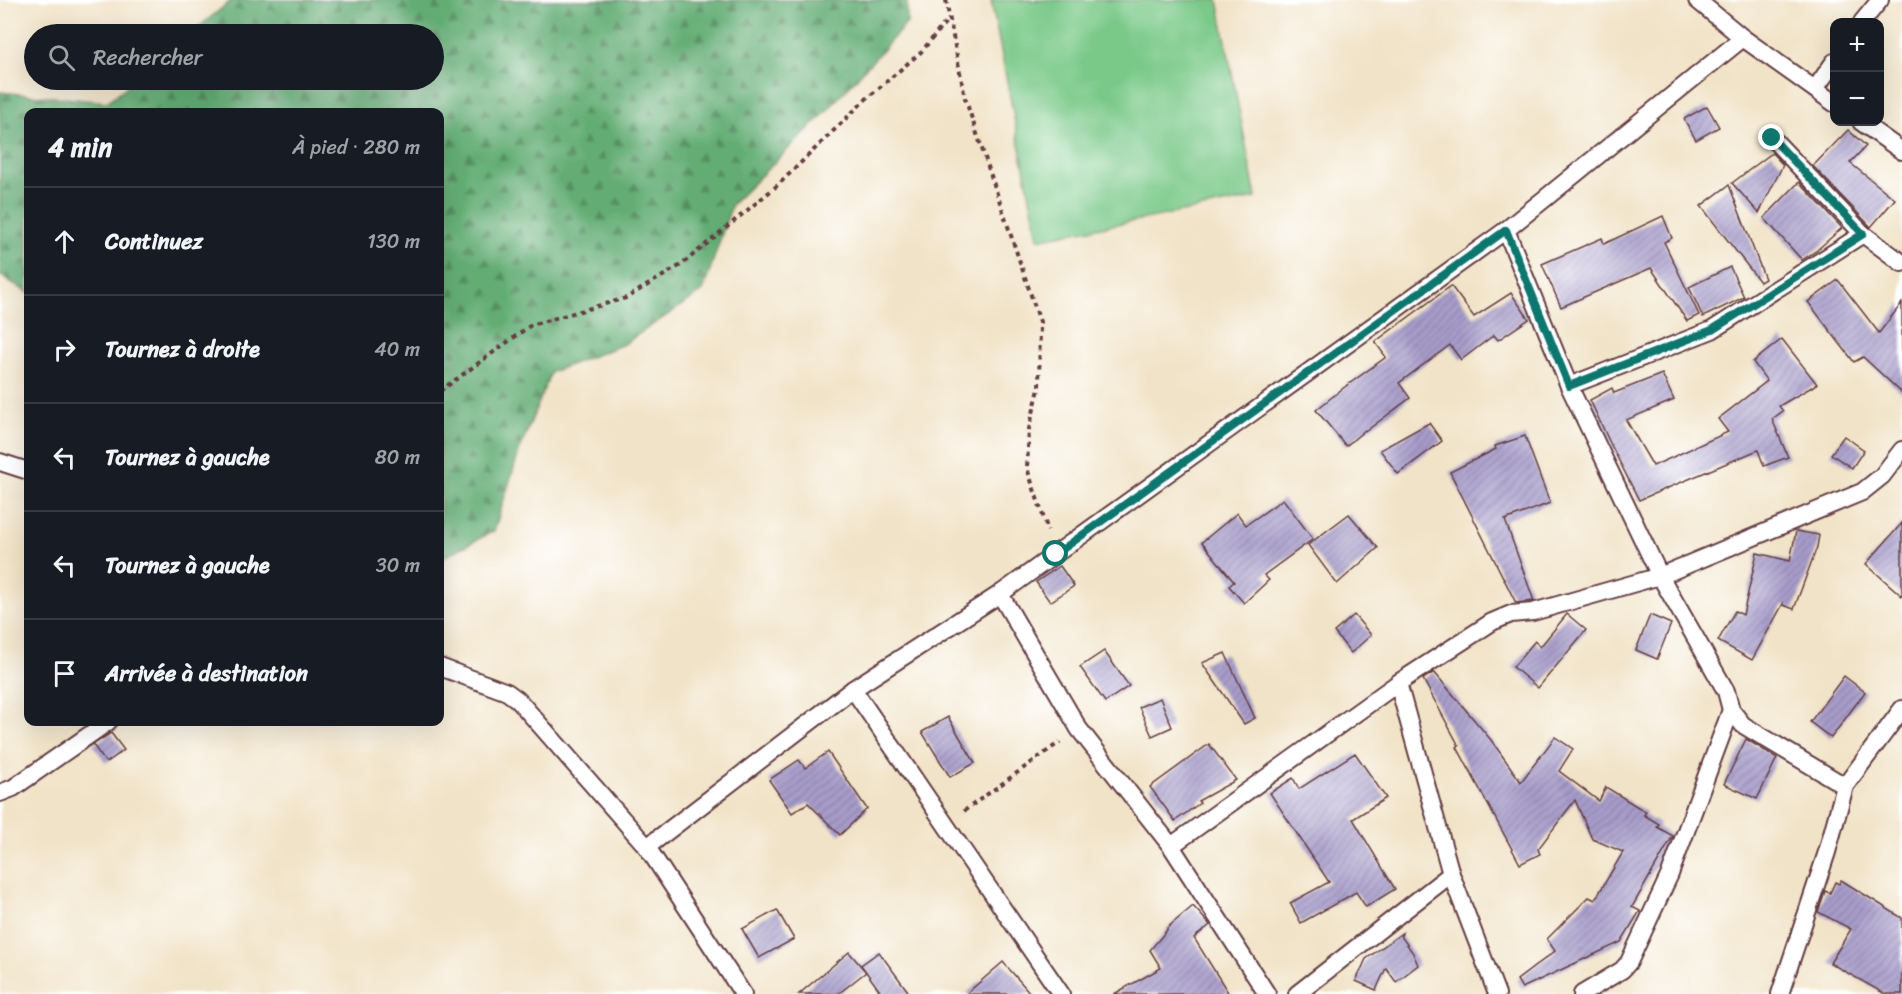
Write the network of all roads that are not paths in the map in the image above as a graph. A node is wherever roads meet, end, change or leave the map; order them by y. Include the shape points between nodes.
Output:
1 (1697, 0) edge
2 (1880, 0) edge
3 (1865, 18) edge
4 (1743, 38) junction
5 (1830, 68) edge
6 (1815, 90) junction
7 (1830, 100) edge
8 (1867, 126) edge
9 (1772, 138) dead end
10 (1902, 150) edge
11 (1506, 230) junction
12 (1863, 234) junction
13 (1902, 263) edge
14 (1569, 386) junction
15 (1902, 450) edge
16 (0, 462) edge
17 (24, 470) edge
18 (1660, 576) junction
19 (1000, 594) junction
20 (444, 668) edge
21 (1398, 683) junction
22 (853, 689) junction
23 (1902, 709) edge
24 (1731, 710) junction
25 (102, 726) edge
26 (1845, 786) junction
27 (0, 793) edge
28 (1171, 846) junction
29 (647, 847) junction
30 (1451, 874) junction
31 (743, 994) edge
32 (1060, 994) edge
33 (1267, 994) edge
34 (1297, 994) edge
35 (1497, 994) edge
36 (1582, 994) edge
37 (1780, 994) edge

1 - 4 lane
2 - 3 lane
4 - 6 lane
4 - 11 lane
5 - 6 lane
6 - 7 lane
8 - 10 lane
9 - 12 lane
11 - 14 lane
11 - 19 lane
12 - 13 lane
12 - 14 lane via 1712,330
14 - 18 lane
15 - 18 lane via 1882,476 1862,492
16 - 17 lane
18 - 21 lane via 1491,622
18 - 24 lane via 1726,691
19 - 22 lane
19 - 28 lane via 1079,729
20 - 29 lane via 507,692 518,700
21 - 28 lane
21 - 30 lane
22 - 29 lane
22 - 32 lane
23 - 26 lane
24 - 26 lane via 1743,726
24 - 36 lane via 1670,874 1629,962
25 - 27 lane via 14,788
26 - 37 lane
28 - 33 lane
29 - 31 lane
30 - 34 lane
30 - 35 lane

